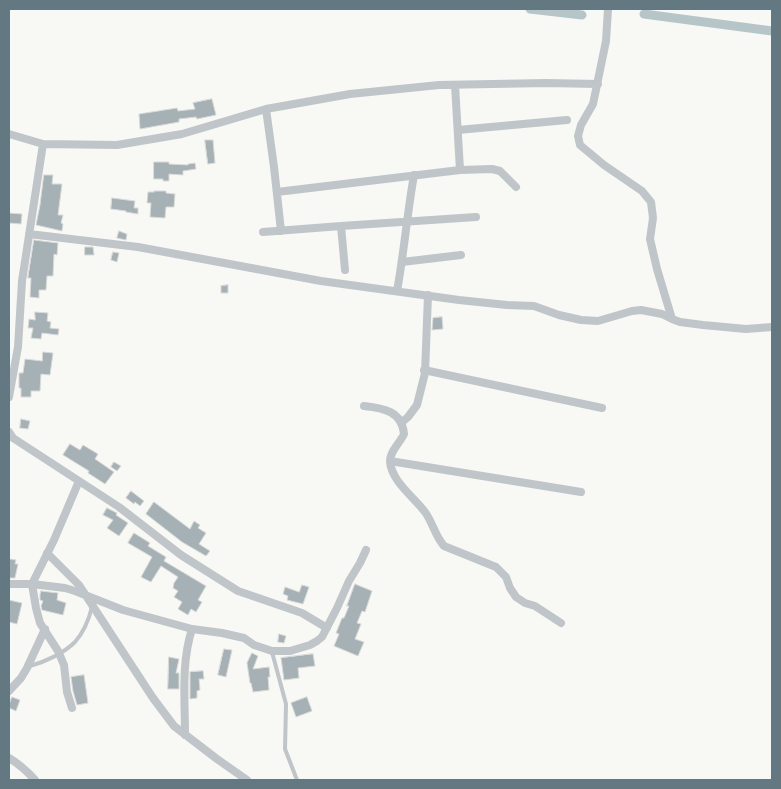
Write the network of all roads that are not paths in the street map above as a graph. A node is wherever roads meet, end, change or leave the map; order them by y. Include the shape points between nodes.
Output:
1 (608, 9) edge
2 (598, 84) junction
3 (455, 85) junction
4 (266, 109) junction
5 (567, 120) dead end
6 (458, 130) junction
7 (9, 134) edge
8 (43, 144) junction
9 (460, 170) junction
10 (414, 175) junction
11 (516, 187) dead end
12 (277, 192) junction
13 (476, 217) dead end
14 (407, 222) junction
15 (341, 226) junction
16 (281, 231) junction
17 (263, 232) dead end
18 (29, 234) junction
19 (461, 255) dead end
20 (402, 262) junction
21 (345, 270) dead end
22 (397, 291) junction
23 (428, 295) junction
24 (672, 319) junction
25 (772, 327) edge
26 (424, 370) junction
27 (11, 371) edge
28 (9, 396) edge
29 (364, 406) dead end
30 (602, 408) dead end
31 (401, 422) junction
32 (9, 432) edge
33 (390, 461) junction
34 (79, 481) junction
35 (581, 492) dead end
36 (366, 550) dead end
37 (47, 553) junction
38 (9, 584) edge
39 (32, 584) junction
40 (87, 596) junction
41 (93, 605) junction
42 (561, 623) dead end
43 (327, 628) junction
44 (192, 629) junction
45 (44, 630) junction
46 (272, 651) junction
47 (59, 653) junction
48 (28, 666) junction
49 (9, 691) edge
50 (72, 708) dead end
51 (184, 735) junction
52 (9, 758) edge
53 (35, 780) edge
54 (247, 780) edge
55 (297, 780) edge

1 - 2 street
2 - 3 street
2 - 24 street via 593,104 581,125 580,145 642,191 651,202 650,239
3 - 4 street via 350,94
3 - 6 street
4 - 8 street via 182,134 116,145
4 - 12 street
5 - 6 street
6 - 9 street
7 - 8 street
8 - 18 street
9 - 10 street
9 - 11 street via 500,171
10 - 12 street
10 - 14 street
12 - 16 street
13 - 14 street
14 - 15 street
14 - 20 street
15 - 16 street
15 - 21 street
16 - 17 street
18 - 22 street via 138,247
18 - 27 street via 18,347
19 - 20 street
20 - 22 street
22 - 23 street
23 - 24 street via 534,306 581,320 598,321 641,310
23 - 26 street
24 - 25 street via 746,329
26 - 30 street
26 - 31 street via 417,405
27 - 28 street
29 - 31 street via 388,411
31 - 33 street via 404,434
32 - 34 street via 13,438
33 - 35 street
33 - 42 street via 394,474 426,513 444,546 496,567 506,577 516,597
34 - 37 street
34 - 43 street via 181,555 238,591 302,612
36 - 43 street
37 - 39 street
37 - 40 street
38 - 39 street
39 - 40 street via 65,588
39 - 45 street
40 - 41 street
40 - 44 street via 123,610
41 - 47 lane via 80,635
41 - 51 street via 166,716
43 - 46 street via 317,641 310,644 290,651
44 - 46 street via 244,638
44 - 51 street via 187,643
45 - 47 street
45 - 48 street
46 - 55 lane via 286,704 285,749
47 - 48 lane
47 - 50 street
48 - 49 street
51 - 54 street
52 - 53 street

